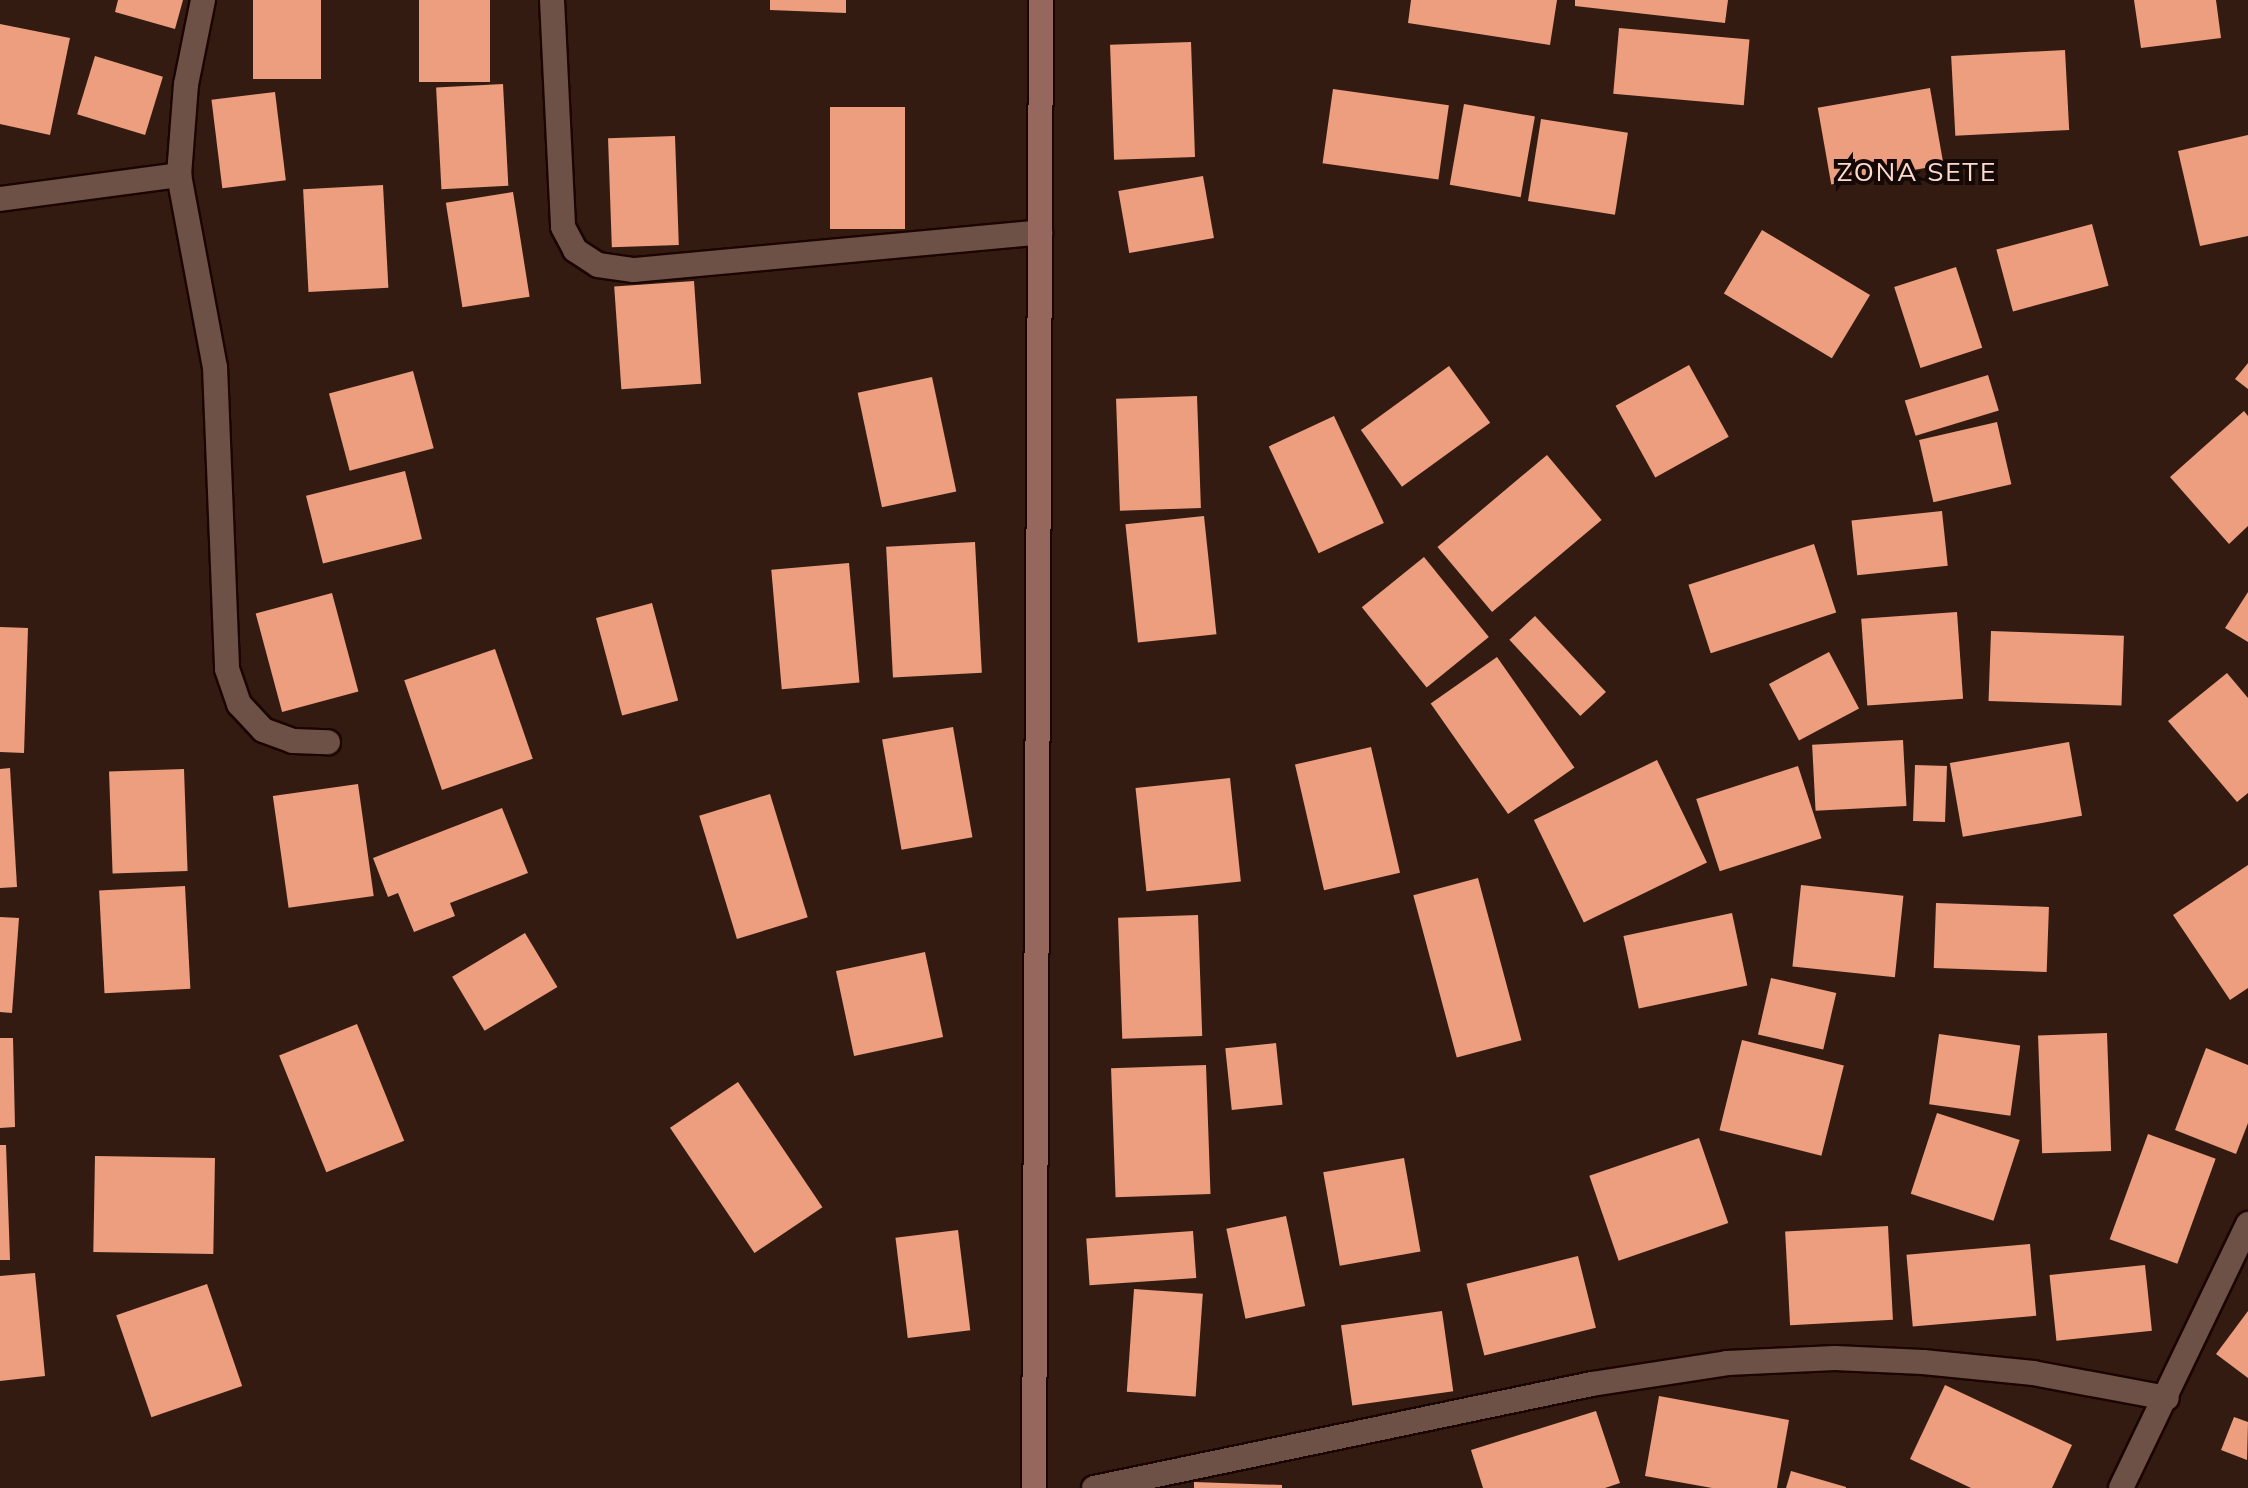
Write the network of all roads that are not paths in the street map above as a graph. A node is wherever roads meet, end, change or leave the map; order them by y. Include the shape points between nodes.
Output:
1 (203, 0) edge
2 (552, 0) edge
3 (1041, 0) edge
4 (179, 175) junction
5 (0, 199) edge
6 (1040, 232) junction
7 (328, 742) dead end
8 (2248, 1224) edge
9 (2167, 1398) junction
10 (1034, 1488) edge
11 (1094, 1488) edge
12 (2121, 1488) edge

1 - 4 street via 186,84
2 - 6 street via 563,227 575,250 598,265 634,270
3 - 6 street
4 - 5 street
4 - 7 street via 215,367 227,669 239,704 263,730 293,741
6 - 10 street
8 - 9 street
9 - 11 street via 2033,1373 1923,1362 1835,1358 1727,1363 1592,1384
9 - 12 street

